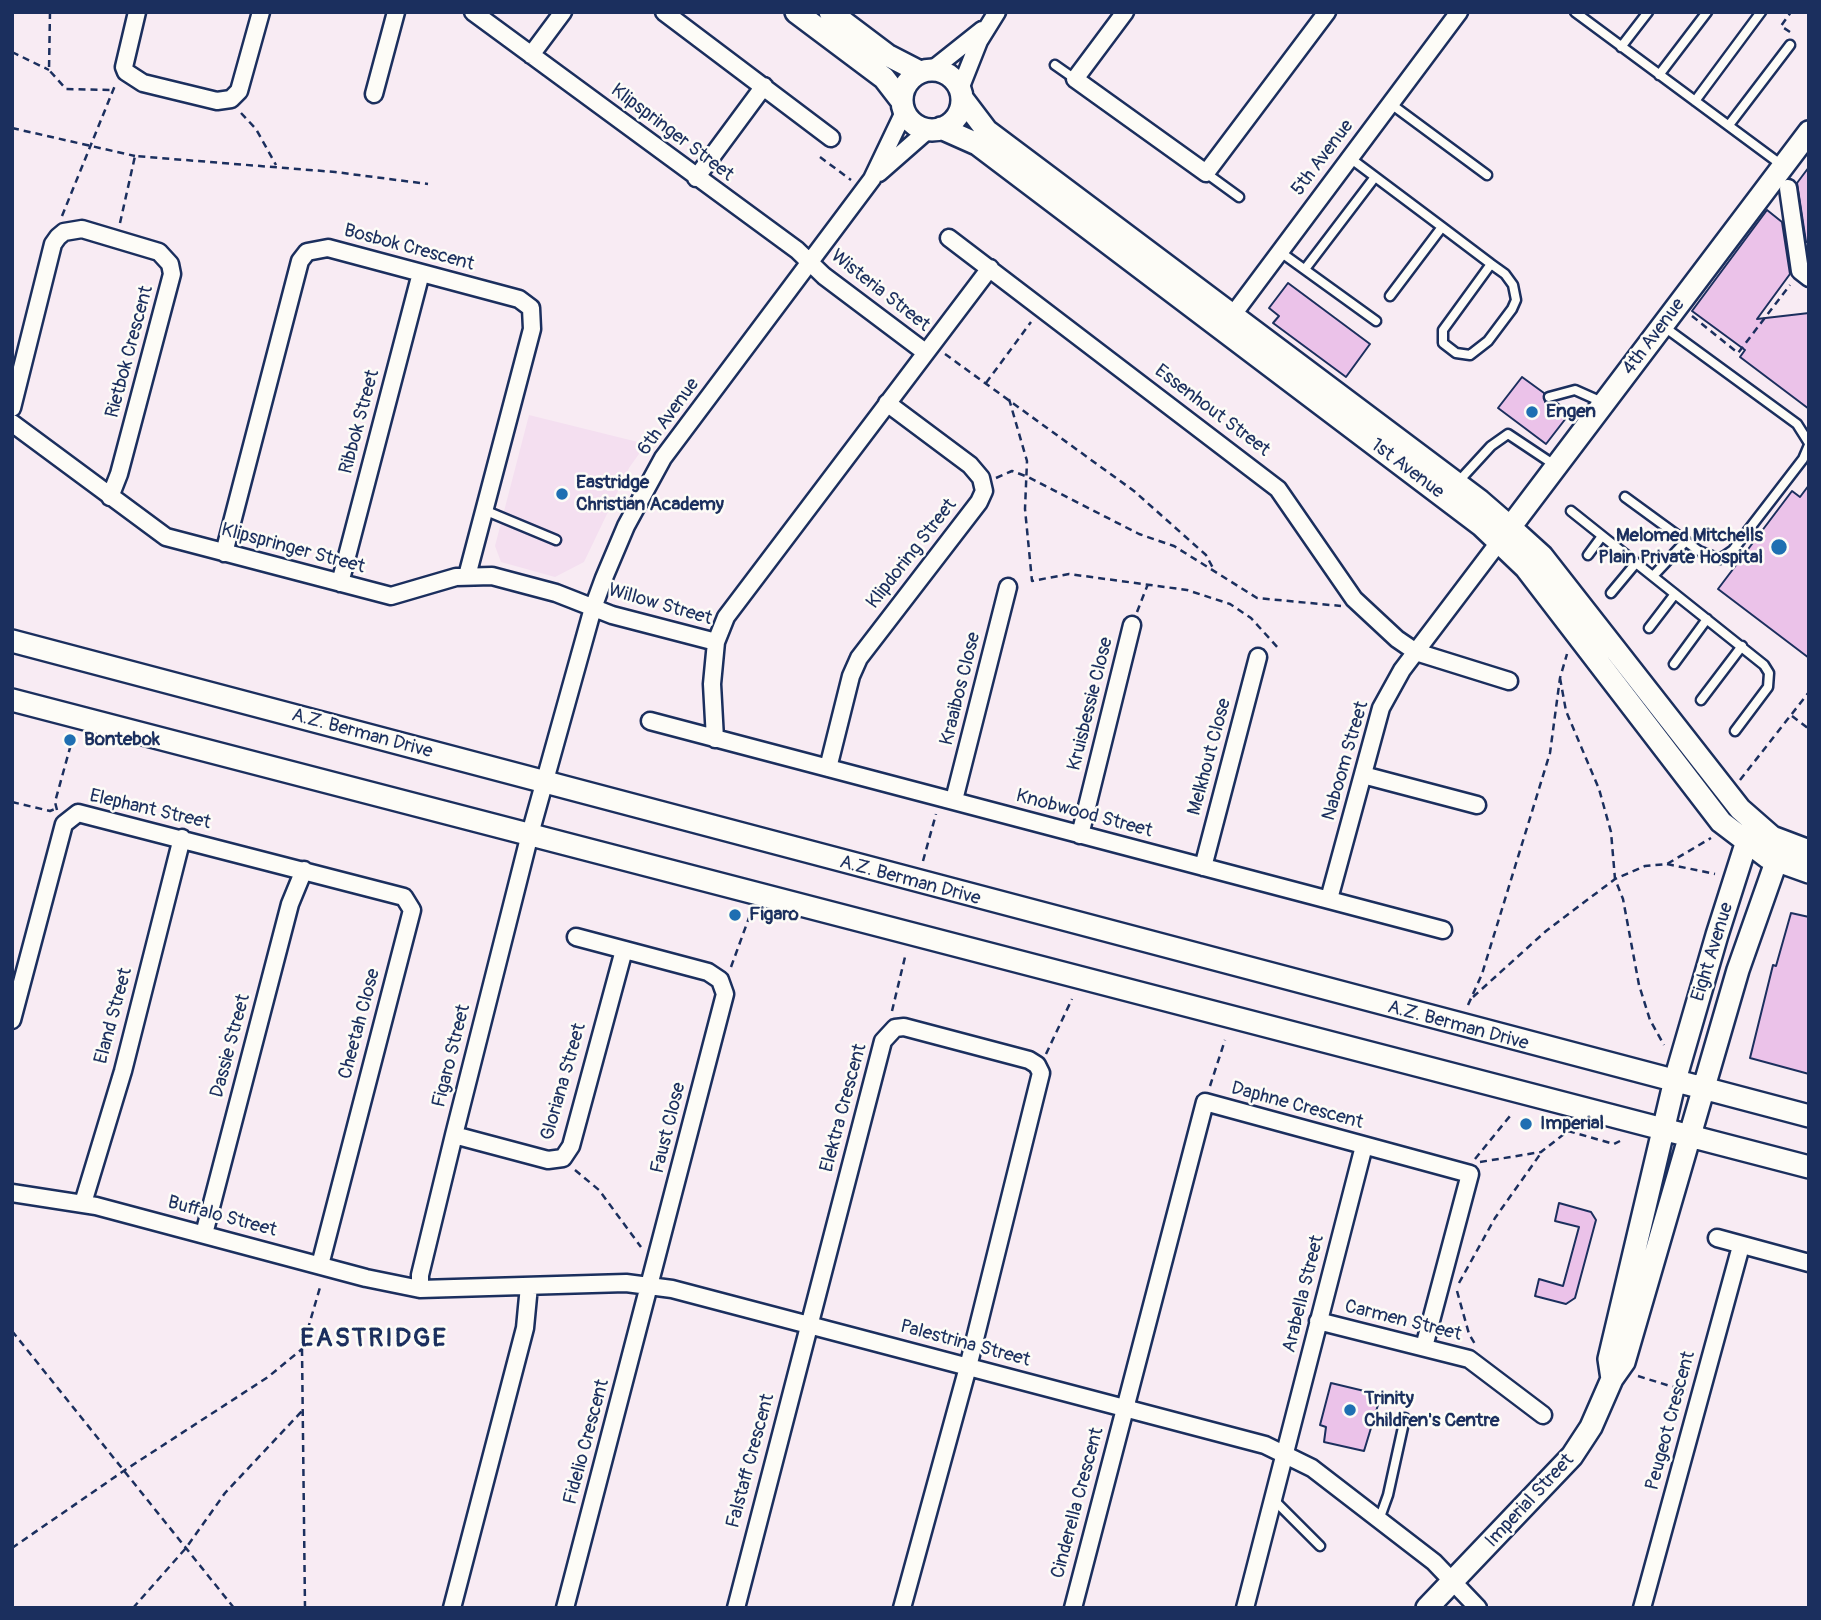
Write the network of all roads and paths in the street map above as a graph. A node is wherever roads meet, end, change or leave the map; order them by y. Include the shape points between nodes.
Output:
1 (50, 12) edge
2 (137, 12) edge
3 (261, 12) edge
4 (397, 12) edge
5 (473, 12) edge
6 (563, 12) edge
7 (664, 12) edge
8 (796, 12) edge
9 (831, 12) edge
10 (997, 12) edge
11 (1125, 12) edge
12 (1327, 12) edge
13 (1459, 12) edge
14 (1575, 12) edge
15 (1648, 12) edge
16 (1707, 12) edge
17 (1761, 12) edge
18 (1791, 12) edge
19 (1586, 15) edge
20 (986, 27) junction
21 (1790, 45) joint
22 (1621, 47) junction
23 (12, 52) edge
24 (531, 55) junction
25 (1055, 65) dead end
26 (124, 66) junction
27 (49, 70) junction
28 (927, 70) junction
29 (1659, 75) junction
30 (1074, 79) junction
31 (764, 86) junction
32 (112, 90) junction
33 (961, 93) junction
34 (374, 94) dead end
35 (231, 99) junction
36 (1695, 101) junction
37 (1391, 104) junction
38 (903, 106) junction
39 (1729, 125) junction
40 (12, 128) edge
41 (935, 129) junction
42 (1809, 132) edge
43 (831, 138) dead end
44 (88, 146) junction
45 (135, 156) junction
46 (820, 157) dead end
47 (1350, 158) junction
48 (277, 166) junction
49 (1783, 166) junction
50 (1206, 173) junction
51 (1487, 175) dead end
52 (1375, 177) junction
53 (696, 178) junction
54 (872, 179) junction
55 (852, 181) dead end
56 (429, 184) dead end
57 (1788, 188) dead end
58 (1239, 197) dead end
59 (1442, 227) junction
60 (64, 232) junction
61 (949, 237) dead end
62 (116, 240) junction
63 (1279, 251) junction
64 (810, 263) junction
65 (1491, 264) junction
66 (990, 268) junction
67 (1306, 269) junction
68 (421, 273) junction
69 (1805, 275) edge
70 (1390, 296) dead end
71 (1042, 308) junction
72 (1688, 313) dead end
73 (1376, 321) dead end
74 (1227, 323) junction
75 (1663, 326) junction
76 (928, 348) junction
77 (986, 383) junction
78 (1549, 397) dead end
79 (1009, 399) junction
80 (887, 403) junction
81 (1604, 404) junction
82 (12, 408) edge
83 (12, 423) edge
84 (1524, 427) dead end
85 (1516, 437) junction
86 (1809, 444) edge
87 (1557, 467) junction
88 (1012, 471) dead end
89 (1028, 477) junction
90 (1456, 484) junction
91 (110, 497) junction
92 (1625, 497) dead end
93 (484, 510) junction
94 (1571, 511) dead end
95 (1505, 535) junction
96 (1602, 536) junction
97 (556, 540) dead end
98 (1686, 541) junction
99 (224, 552) junction
100 (1588, 555) dead end
101 (1636, 563) junction
102 (1215, 572) junction
103 (467, 576) junction
104 (1653, 576) junction
105 (340, 583) junction
106 (1148, 584) junction
107 (1008, 587) dead end
108 (1611, 593) dead end
109 (1675, 594) junction
110 (1343, 607) dead end
111 (593, 608) junction
112 (1707, 619) junction
113 (1132, 625) joint
114 (1649, 628) dead end
115 (12, 641) edge
116 (716, 642) junction
117 (1570, 644) dead end
118 (1742, 646) junction
119 (1279, 649) dead end
120 (1416, 652) junction
121 (1258, 657) dead end
122 (1674, 664) dead end
123 (1560, 678) junction
124 (1509, 681) dead end
125 (1809, 692) edge
126 (12, 699) edge
127 (1700, 700) dead end
128 (1791, 715) junction
129 (650, 720) dead end
130 (1809, 729) edge
131 (1735, 731) dead end
132 (73, 737) dead end
133 (715, 739) junction
134 (828, 768) junction
135 (1363, 775) junction
136 (545, 784) junction
137 (1735, 785) dead end
138 (948, 799) junction
139 (12, 802) edge
140 (1477, 805) dead end
141 (61, 813) junction
142 (530, 834) junction
143 (1080, 835) junction
144 (1752, 835) junction
145 (1718, 836) dead end
146 (182, 838) junction
147 (1779, 852) junction
148 (1809, 852) edge
149 (923, 861) dead end
150 (1667, 864) junction
151 (1203, 867) junction
152 (304, 870) junction
153 (1809, 872) edge
154 (1721, 875) dead end
155 (1615, 879) junction
156 (1329, 900) junction
157 (750, 915) dead end
158 (1443, 930) dead end
159 (576, 937) dead end
160 (624, 950) junction
161 (905, 957) dead end
162 (720, 980) junction
163 (1473, 997) junction
164 (1072, 999) dead end
165 (1468, 1005) dead end
166 (12, 1020) edge
167 (895, 1028) junction
168 (1225, 1040) dead end
169 (1667, 1049) dead end
170 (1037, 1065) junction
171 (1675, 1080) junction
172 (1704, 1088) junction
173 (1205, 1102) junction
174 (1510, 1116) dead end
175 (1809, 1116) edge
176 (1664, 1129) junction
177 (454, 1135) junction
178 (1690, 1136) junction
179 (1620, 1142) dead end
180 (1364, 1146) junction
181 (1541, 1152) junction
182 (563, 1158) junction
183 (1809, 1167) edge
184 (12, 1193) edge
185 (83, 1203) junction
186 (204, 1234) junction
187 (1717, 1238) dead end
188 (1741, 1246) junction
189 (1809, 1263) edge
190 (320, 1265) junction
191 (655, 1267) junction
192 (528, 1286) junction
193 (649, 1286) junction
194 (1448, 1287) junction
195 (421, 1289) junction
196 (1318, 1321) junction
197 (808, 1324) junction
198 (12, 1331) edge
199 (1424, 1347) junction
200 (302, 1349) junction
201 (1478, 1350) dead end
202 (968, 1367) junction
203 (1622, 1376) junction
204 (1692, 1392) dead end
205 (1125, 1408) junction
206 (302, 1411) junction
207 (1544, 1415) dead end
208 (1405, 1418) dead end
209 (1286, 1454) junction
210 (125, 1470) junction
211 (1274, 1500) junction
212 (1379, 1520) junction
213 (1320, 1546) dead end
214 (12, 1548) edge
215 (186, 1548) junction
216 (1452, 1582) junction
217 (1248, 1607) edge
218 (133, 1608) edge
219 (234, 1608) edge
220 (305, 1608) edge
221 (452, 1608) edge
222 (565, 1608) edge
223 (736, 1608) edge
224 (902, 1608) edge
225 (1073, 1608) edge
226 (1427, 1608) edge
227 (1478, 1608) edge
228 (1642, 1608) edge

1 - 27 path
2 - 26 street
3 - 35 street via 240,91
4 - 34 street
5 - 24 street, Klipspringer Street
6 - 24 street
7 - 31 street
8 - 38 street via 884,78
9 - 28 street via 887,55
10 - 20 street
11 - 30 street
12 - 50 street
13 - 37 street, 5th Avenue
14 - 19 lane
15 - 22 lane
16 - 29 lane
17 - 36 lane
18 - 21 path via 1781,26 1795,36
19 - 22 lane
20 - 28 street
20 - 33 street
21 - 39 lane
22 - 29 lane
23 - 27 path
24 - 53 street, Klipspringer Street
25 - 30 lane
26 - 32 path
26 - 35 street via 133,79 143,83 217,101
27 - 32 path via 66,89
28 - 33 street via 950,75
28 - 38 street via 907,83
29 - 36 lane
30 - 50 street
31 - 43 street
31 - 53 street
32 - 44 path
33 - 41 street via 958,114
33 - 74 street, 1st Avenue via 987,131
35 - 48 path via 256,129
36 - 39 lane
37 - 47 street, 5th Avenue
37 - 51 lane
38 - 41 street via 912,123
38 - 54 street, 6th Avenue
39 - 49 lane
40 - 44 path
41 - 54 street, 6th Avenue
41 - 74 street, 1st Avenue via 977,144
42 - 49 street, 4th Avenue
44 - 45 path
44 - 60 path via 60,219
45 - 48 path
45 - 62 path
46 - 55 path
47 - 52 lane
47 - 63 street, 5th Avenue
48 - 56 path
49 - 75 street, 4th Avenue
50 - 58 lane
52 - 59 lane
52 - 67 lane
53 - 64 street, Klipspringer Street
54 - 64 street, 6th Avenue
57 - 69 street
59 - 65 lane
59 - 70 lane
60 - 62 street, Rietbok Crescent via 82,229
60 - 82 street via 54,244
61 - 66 street, Essenhout Street
62 - 91 street, Rietbok Crescent via 159,252 172,274
63 - 67 lane
63 - 74 street, 5th Avenue
64 - 76 street, Wisteria Street
64 - 111 street, 6th Avenue via 663,458 626,526
65 - 65 lane via 1443,330 1443,343 1456,353 1470,355 1483,347 1516,300 1513,285
66 - 71 street, Essenhout Street
66 - 76 street
67 - 73 lane
68 - 93 street, Bosbok Crescent via 519,299 533,313
68 - 99 street, Bosbok Crescent via 328,248 307,252 300,261
68 - 105 street, Ribbok Street
69 - 72 path via 1738,353
71 - 77 path
71 - 120 street, Essenhout Street via 1278,489 1354,599
74 - 90 street, 1st Avenue
74 - 95 street, 1st Avenue via 1469,516
75 - 81 street, 4th Avenue
75 - 86 lane via 1785,415 1804,431
76 - 77 path
76 - 80 street
77 - 79 path
78 - 81 lane via 1575,390
79 - 89 path
79 - 102 path via 1134,491 1206,555
80 - 116 street via 726,617
80 - 134 street, Klipdoring Street via 970,465 981,478 984,491 859,658
81 - 87 street, 4th Avenue
83 - 91 street, Klipspringer Street
84 - 85 lane
85 - 87 lane
85 - 90 lane via 1508,434 1499,440
86 - 98 lane via 1803,459 1729,555 1715,558
87 - 95 street, 4th Avenue
88 - 89 path
89 - 102 path via 1139,534 1174,546
89 - 106 path via 1031,581 1069,574
90 - 95 street, 1st Avenue
91 - 99 street, Klipspringer Street via 166,537
92 - 98 lane
93 - 97 lane
93 - 103 street, Bosbok Crescent
94 - 96 lane
95 - 120 street, Naboom Street
95 - 144 street, 1st Avenue via 1715,816
96 - 100 lane
96 - 101 lane
98 - 104 lane
99 - 105 street, Klipspringer Street
101 - 104 lane
101 - 108 lane
102 - 110 path via 1257,598
103 - 105 street, Klipspringer Street via 391,596
103 - 111 street, Klipspringer Street via 492,576
104 - 109 lane
106 - 113 path
106 - 119 path via 1230,604 1251,618
107 - 138 street, Kraaibos Close
109 - 112 lane
109 - 114 lane
111 - 116 street, Willow Street
111 - 136 street, 6th Avenue
112 - 118 lane
112 - 122 lane
113 - 143 street, Kruisbessie Close
115 - 136 street, A.Z. Berman Drive
116 - 133 street via 712,684
117 - 123 path
118 - 127 lane
118 - 131 lane via 1765,665 1769,680 1763,696
120 - 124 street
120 - 135 street, Naboom Street via 1381,708
121 - 151 street, Melkhout Close
123 - 155 path via 1566,711 1599,789 1611,832
123 - 163 path via 1550,753
125 - 128 path
126 - 142 street
128 - 130 path
128 - 137 path
129 - 133 street, Knobwood Street
132 - 141 path
133 - 134 street, Knobwood Street
134 - 138 street, Knobwood Street
135 - 140 street
135 - 156 street, Naboom Street
136 - 142 street, 6th Avenue
136 - 171 street, A.Z. Berman Drive
138 - 143 street, Knobwood Street
138 - 149 path
139 - 141 path
141 - 146 street, Elephant Street via 86,812
141 - 166 street, Elephant Street via 64,824
142 - 176 street
142 - 177 street, Figaro Street
143 - 151 street, Knobwood Street
144 - 147 street, 1st Avenue
144 - 171 street, Eight Avenue
145 - 150 path
146 - 152 street, Elephant Street
146 - 185 street, Eland Street via 123,1071
147 - 148 street, 1st Avenue
147 - 153 street, 1st Avenue
147 - 172 street, Eight Avenue
150 - 154 path
150 - 155 path via 1645,866
151 - 156 street, Knobwood Street
152 - 186 street, Dassie Street via 290,904
152 - 190 street, Cheetah Close via 404,897 412,909
155 - 163 path via 1546,931
155 - 169 path via 1639,985 1650,1020
156 - 158 street, Knobwood Street
157 - 162 path via 731,968
159 - 160 street
160 - 162 street via 708,972
160 - 182 street, Gloriana Street via 571,1146
161 - 167 path via 892,1011
162 - 191 street, Faust Close via 725,994
163 - 165 path
164 - 170 path via 1050,1049
167 - 170 street via 929,1033
167 - 197 street, Elektra Crescent via 883,1041
168 - 173 path
170 - 202 street via 1041,1083
171 - 172 street, A.Z. Berman Drive
171 - 176 street, Eight Avenue
172 - 175 street, A.Z. Berman Drive
172 - 178 street, Eight Avenue
173 - 180 street, Daphne Crescent
173 - 205 street, Daphne Crescent
174 - 181 path via 1473,1162
176 - 178 street
176 - 203 street, Imperial Street via 1609,1359
177 - 182 street, Gloriana Street via 548,1160
177 - 195 street, Figaro Street via 420,1275
178 - 183 street
178 - 203 street, Imperial Street
179 - 181 path via 1568,1131
180 - 194 street, Daphne Crescent via 1469,1174
180 - 196 street, Arabella Street
181 - 194 path
182 - 191 path via 599,1189
184 - 185 street, Buffalo Street
185 - 186 street, Buffalo Street
186 - 190 street, Buffalo Street
187 - 188 street
188 - 189 street
188 - 228 street, Peugeot Crescent
190 - 195 street, Buffalo Street
190 - 200 path via 321,1290
191 - 193 street, Faust Close
192 - 193 street, Palestrina Street
192 - 195 street, Palestrina Street
192 - 221 street via 525,1328
193 - 197 street, Palestrina Street
193 - 222 street, Fidelio Crescent
194 - 199 street, Daphne Crescent
194 - 201 path
196 - 199 street, Carmen Street
196 - 209 street, Arabella Street
197 - 202 street, Palestrina Street
197 - 223 street, Falstaff Crescent
198 - 210 path
199 - 207 street, Carmen Street via 1480,1364
200 - 206 path
200 - 210 path via 268,1377
202 - 205 street, Palestrina Street
202 - 224 street
203 - 204 path
203 - 216 street, Imperial Street via 1572,1456
205 - 209 street, Palestrina Street
205 - 225 street, Cinderella Crescent
206 - 215 path via 225,1493
206 - 220 path
208 - 212 lane
209 - 211 street
209 - 212 street, Palestrina Street via 1312,1468
210 - 214 path
210 - 215 path
211 - 213 lane
211 - 217 street
212 - 216 street, Palestrina Street via 1434,1562
215 - 218 path
215 - 219 path
216 - 226 street, Imperial Street
216 - 227 street, Palestrina Street

